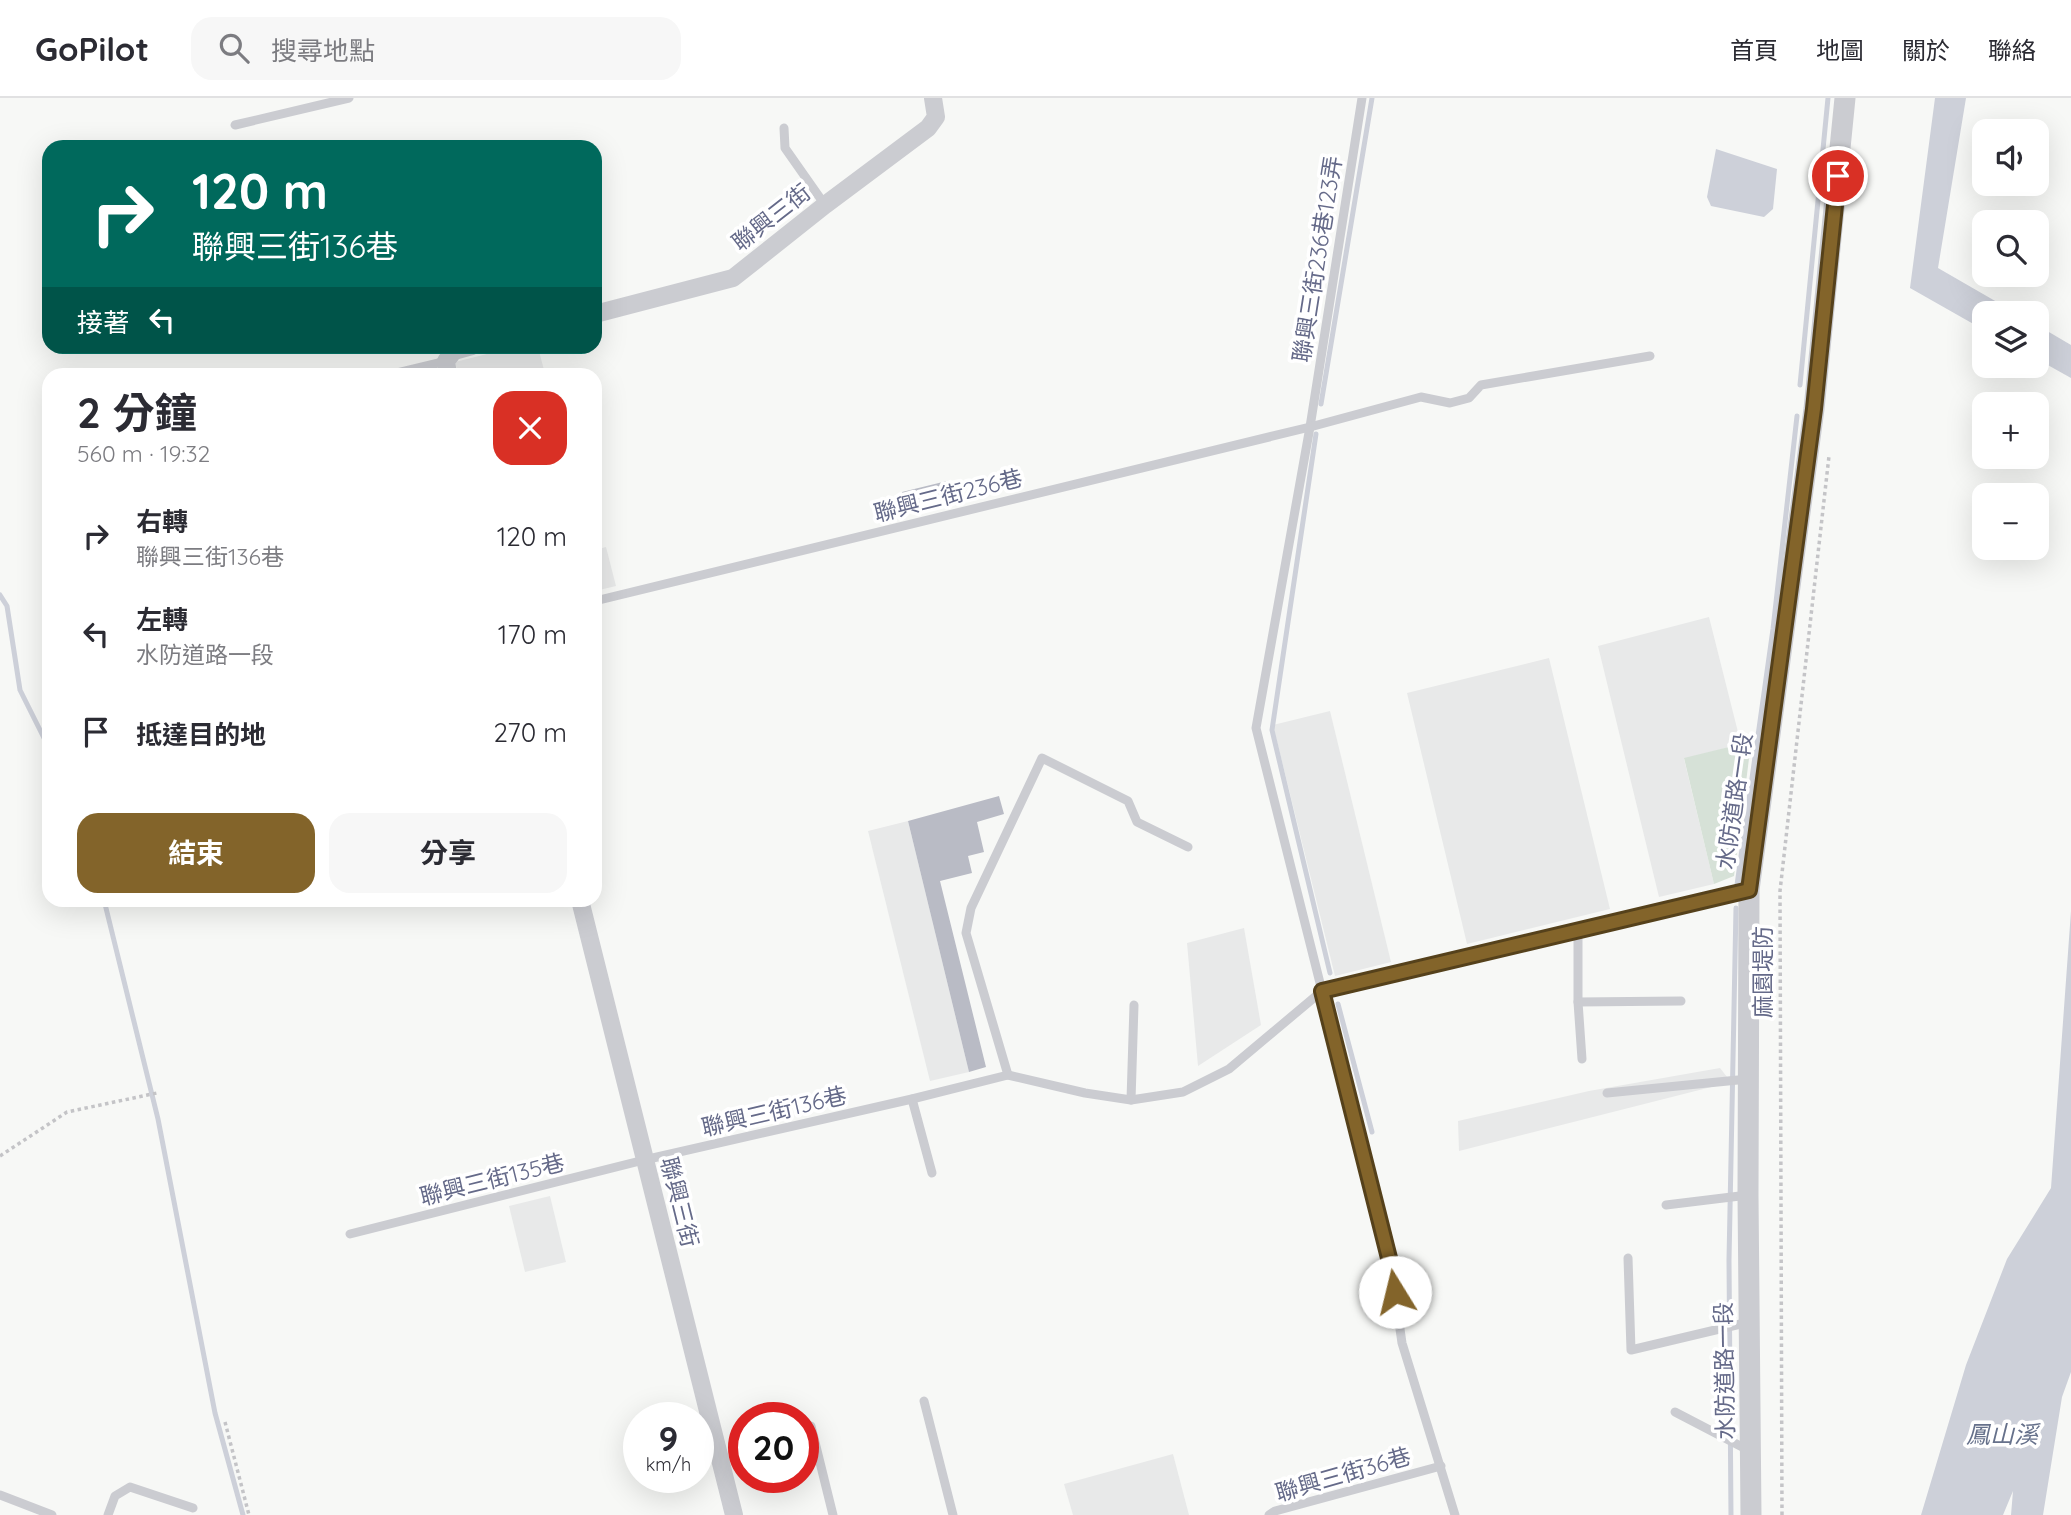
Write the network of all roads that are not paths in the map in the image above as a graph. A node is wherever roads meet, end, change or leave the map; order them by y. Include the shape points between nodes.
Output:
1 (349, 98) edge
2 (933, 98) edge
3 (1362, 98) edge
4 (1845, 98) edge
5 (235, 125) dead end
6 (783, 128) dead end
7 (825, 205) junction
8 (602, 312) edge
9 (1650, 356) dead end
10 (1310, 427) junction
11 (602, 599) edge
12 (1188, 847) dead end
13 (1749, 890) junction
14 (582, 907) edge
15 (1578, 930) junction
16 (1322, 991) junction
17 (1578, 1002) junction
18 (1681, 1002) dead end
19 (1134, 1005) dead end
20 (1582, 1059) dead end
21 (1008, 1075) junction
22 (1745, 1079) junction
23 (1607, 1093) dead end
24 (912, 1099) junction
25 (1131, 1100) junction
26 (644, 1160) junction
27 (932, 1174) dead end
28 (1744, 1196) junction
29 (1666, 1205) dead end
30 (349, 1234) dead end
31 (1628, 1258) dead end
32 (1744, 1323) junction
33 (923, 1401) dead end
34 (1675, 1412) dead end
35 (1745, 1448) junction
36 (819, 1458) edge
37 (1441, 1466) junction
38 (0, 1495) edge
39 (193, 1508) dead end
40 (52, 1515) edge
41 (108, 1515) edge
42 (734, 1515) edge
43 (833, 1515) edge
44 (953, 1515) edge
45 (1269, 1515) edge
46 (1455, 1515) edge
47 (1752, 1515) edge

1 - 5 lane
2 - 7 street, 聯興三街 via 936,117 928,128
3 - 10 lane, 聯興三街236巷123弄
4 - 13 street, 水防道路一段 via 1814,409
6 - 7 lane via 785,148
7 - 8 street, 聯興三街 via 733,278
9 - 10 lane, 聯興三街236巷 via 1481,385 1469,398 1450,403 1421,397
10 - 11 lane, 聯興三街236巷
10 - 16 lane via 1256,728
12 - 21 lane via 1137,822 1128,801 1042,758 971,908 967,933
13 - 15 lane, 聯興三街136巷
13 - 22 street, 水防道路一段
14 - 26 street, 聯興三街
15 - 16 lane, 聯興三街136巷
15 - 17 lane
16 - 25 lane, 聯興三街136巷 via 1229,1069 1183,1092
16 - 37 lane, 聯興三街36巷 via 1391,1266 1402,1343
17 - 18 lane
17 - 20 lane
19 - 25 lane
21 - 24 lane, 聯興三街136巷
21 - 25 lane, 聯興三街136巷
22 - 23 lane
22 - 28 street, 水防道路一段
24 - 26 lane, 聯興三街136巷
24 - 27 lane
26 - 30 lane, 聯興三街135巷
26 - 42 street, 聯興三街
28 - 29 lane
28 - 32 street, 水防道路一段
31 - 32 lane via 1631,1350
32 - 35 street, 水防道路一段
33 - 44 lane
34 - 35 lane
35 - 47 street, 水防道路一段
36 - 43 lane
37 - 45 lane, 聯興三街36巷
37 - 46 lane
38 - 40 lane
39 - 41 lane via 130,1487 115,1496

